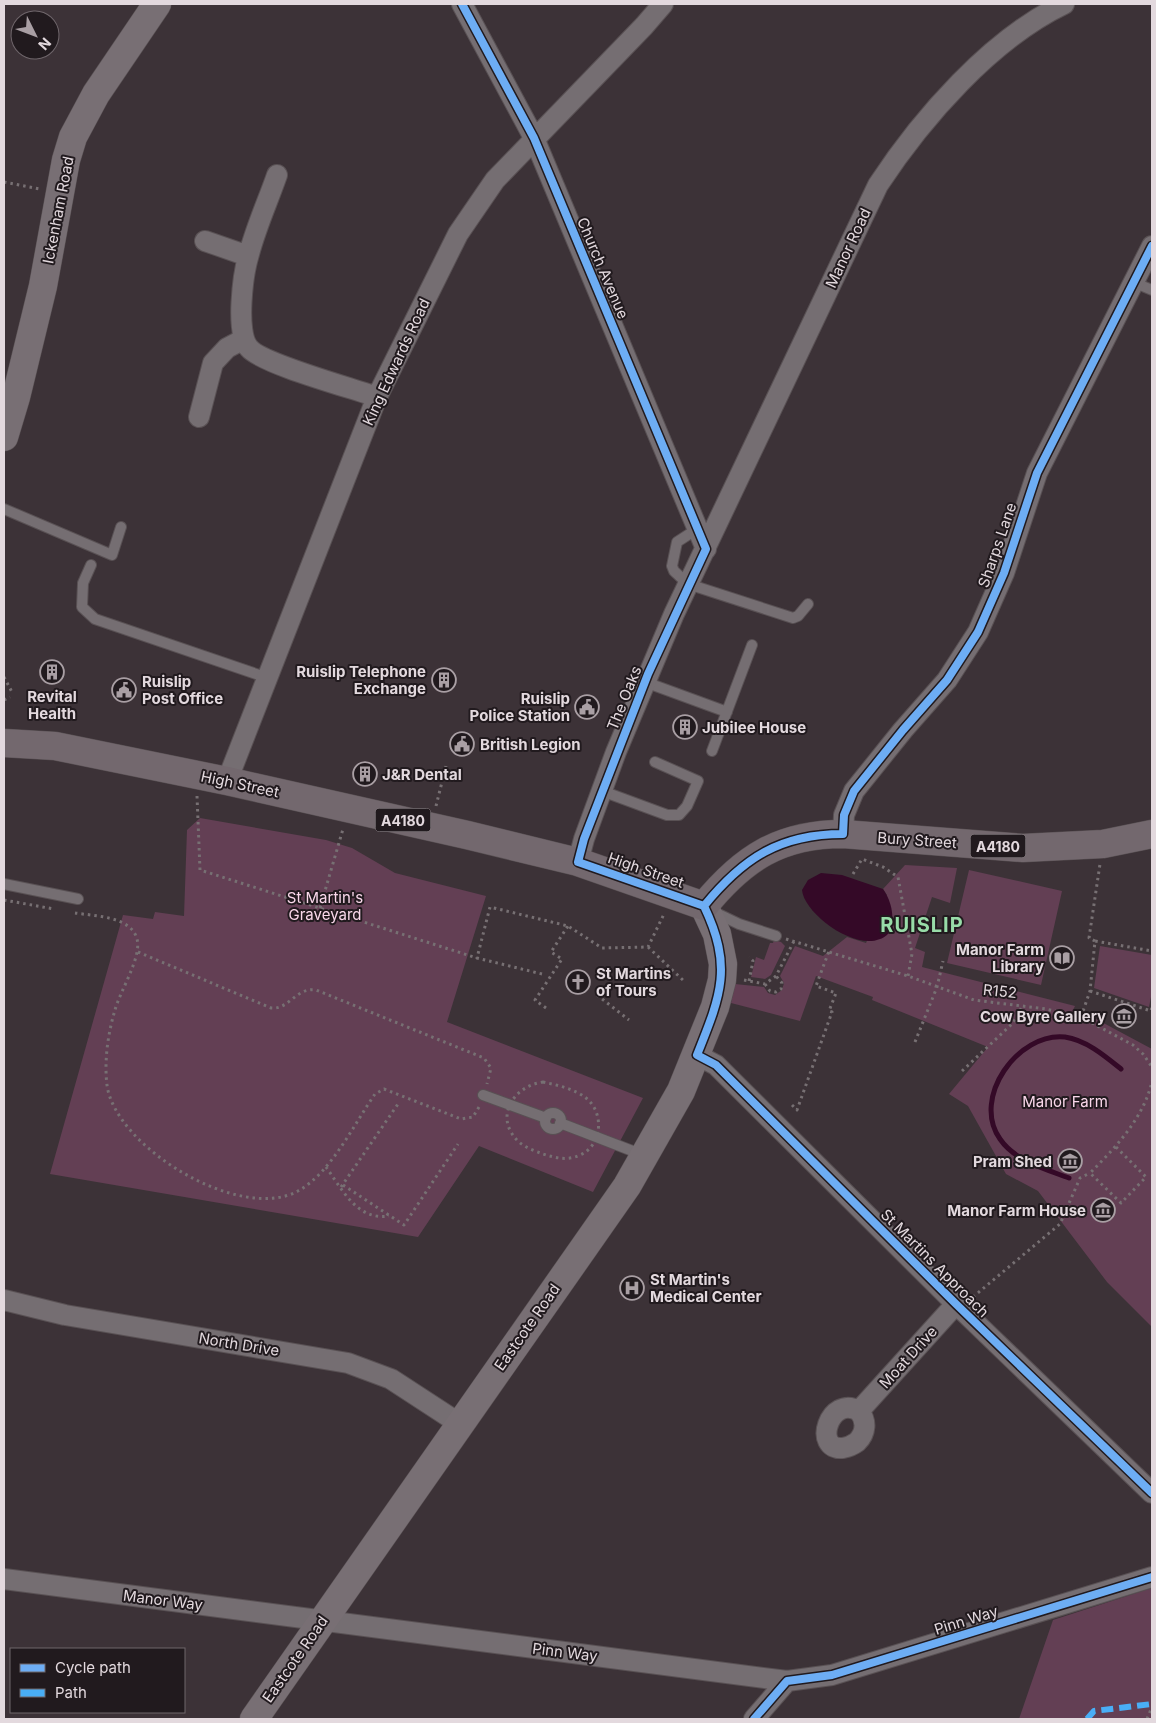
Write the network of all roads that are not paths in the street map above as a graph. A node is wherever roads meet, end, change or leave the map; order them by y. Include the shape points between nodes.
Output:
1 (157, 4) edge
2 (462, 4) edge
3 (663, 4) edge
4 (1064, 4) edge
5 (534, 138) junction
6 (277, 175) dead end
7 (205, 241) dead end
8 (1152, 246) edge
9 (248, 256) junction
10 (1133, 282) junction
11 (1152, 290) edge
12 (244, 339) junction
13 (377, 397) junction
14 (199, 417) dead end
15 (4, 436) edge
16 (4, 509) edge
17 (121, 528) dead end
18 (697, 529) junction
19 (706, 549) junction
20 (91, 564) dead end
21 (688, 584) junction
22 (808, 604) dead end
23 (752, 645) dead end
24 (268, 678) junction
25 (645, 682) junction
26 (727, 712) junction
27 (4, 742) edge
28 (712, 751) dead end
29 (655, 762) dead end
30 (227, 781) junction
31 (602, 791) junction
32 (843, 834) junction
33 (1152, 834) edge
34 (578, 862) junction
35 (4, 884) edge
36 (78, 899) dead end
37 (704, 906) junction
38 (776, 936) road end
39 (697, 1054) junction
40 (483, 1095) road end
41 (646, 1156) junction
42 (4, 1300) edge
43 (964, 1301) junction
44 (859, 1411) dead end
45 (460, 1424) junction
46 (1152, 1493) edge
47 (1152, 1577) edge
48 (4, 1579) edge
49 (322, 1620) junction
50 (787, 1681) junction
51 (254, 1719) edge
52 (754, 1719) edge

1 - 15 main road, Ickenham Road via 84,114 66,160 41,295
2 - 5 street, Church Avenue
3 - 5 street, King Edwards Road
4 - 19 street, Manor Road via 1019,32 979,66 926,118 882,177
5 - 13 street, King Edwards Road via 495,180 458,234
5 - 18 street, Church Avenue
6 - 9 street
7 - 9 street
8 - 10 street, Sharps Lane
9 - 12 street via 242,308
10 - 11 lane
10 - 32 street, Sharps Lane via 1037,473 1004,573 978,632 957,666 854,791 844,815
12 - 13 street via 248,348 266,359
12 - 14 street via 227,348 213,363
13 - 24 street, King Edwards Road
16 - 17 lane via 112,555
18 - 19 street, Church Avenue
18 - 21 lane via 675,546 672,566
19 - 21 street, The Oaks
20 - 24 lane via 83,584 82,607 95,619
21 - 22 lane via 793,618
21 - 25 street, The Oaks
23 - 26 lane
24 - 30 street, King Edwards Road
25 - 26 lane
25 - 31 street, The Oaks
26 - 28 lane
27 - 30 main road, High Street / A4180 via 55,746
29 - 31 lane via 698,781 687,806 679,814 667,815
30 - 34 main road, High Street / A4180
31 - 34 street, The Oaks
32 - 33 main road, Bury Street / A4180 via 1059,848 1103,844
32 - 37 main road, Bury Street / A4180 via 802,837 775,846 735,872
34 - 37 main road, High Street / A4180
35 - 36 lane
37 - 38 lane via 739,924
37 - 39 main road, Eastcote Road via 720,948 722,980
39 - 41 main road, Eastcote Road via 681,1092
39 - 43 street, St Martins Approach via 716,1066
40 - 41 lane via 546,1118 546,1125 550,1128 560,1123
41 - 45 main road, Eastcote Road
42 - 45 street, North Drive via 65,1315 348,1363 391,1379
43 - 44 street, Moat Drive
43 - 46 street, St Martins Approach
45 - 49 main road, Eastcote Road
47 - 50 street, Pinn Way via 832,1676
48 - 49 street, Manor Way
49 - 50 street, Pinn Way
49 - 51 main road, Eastcote Road
50 - 52 street

